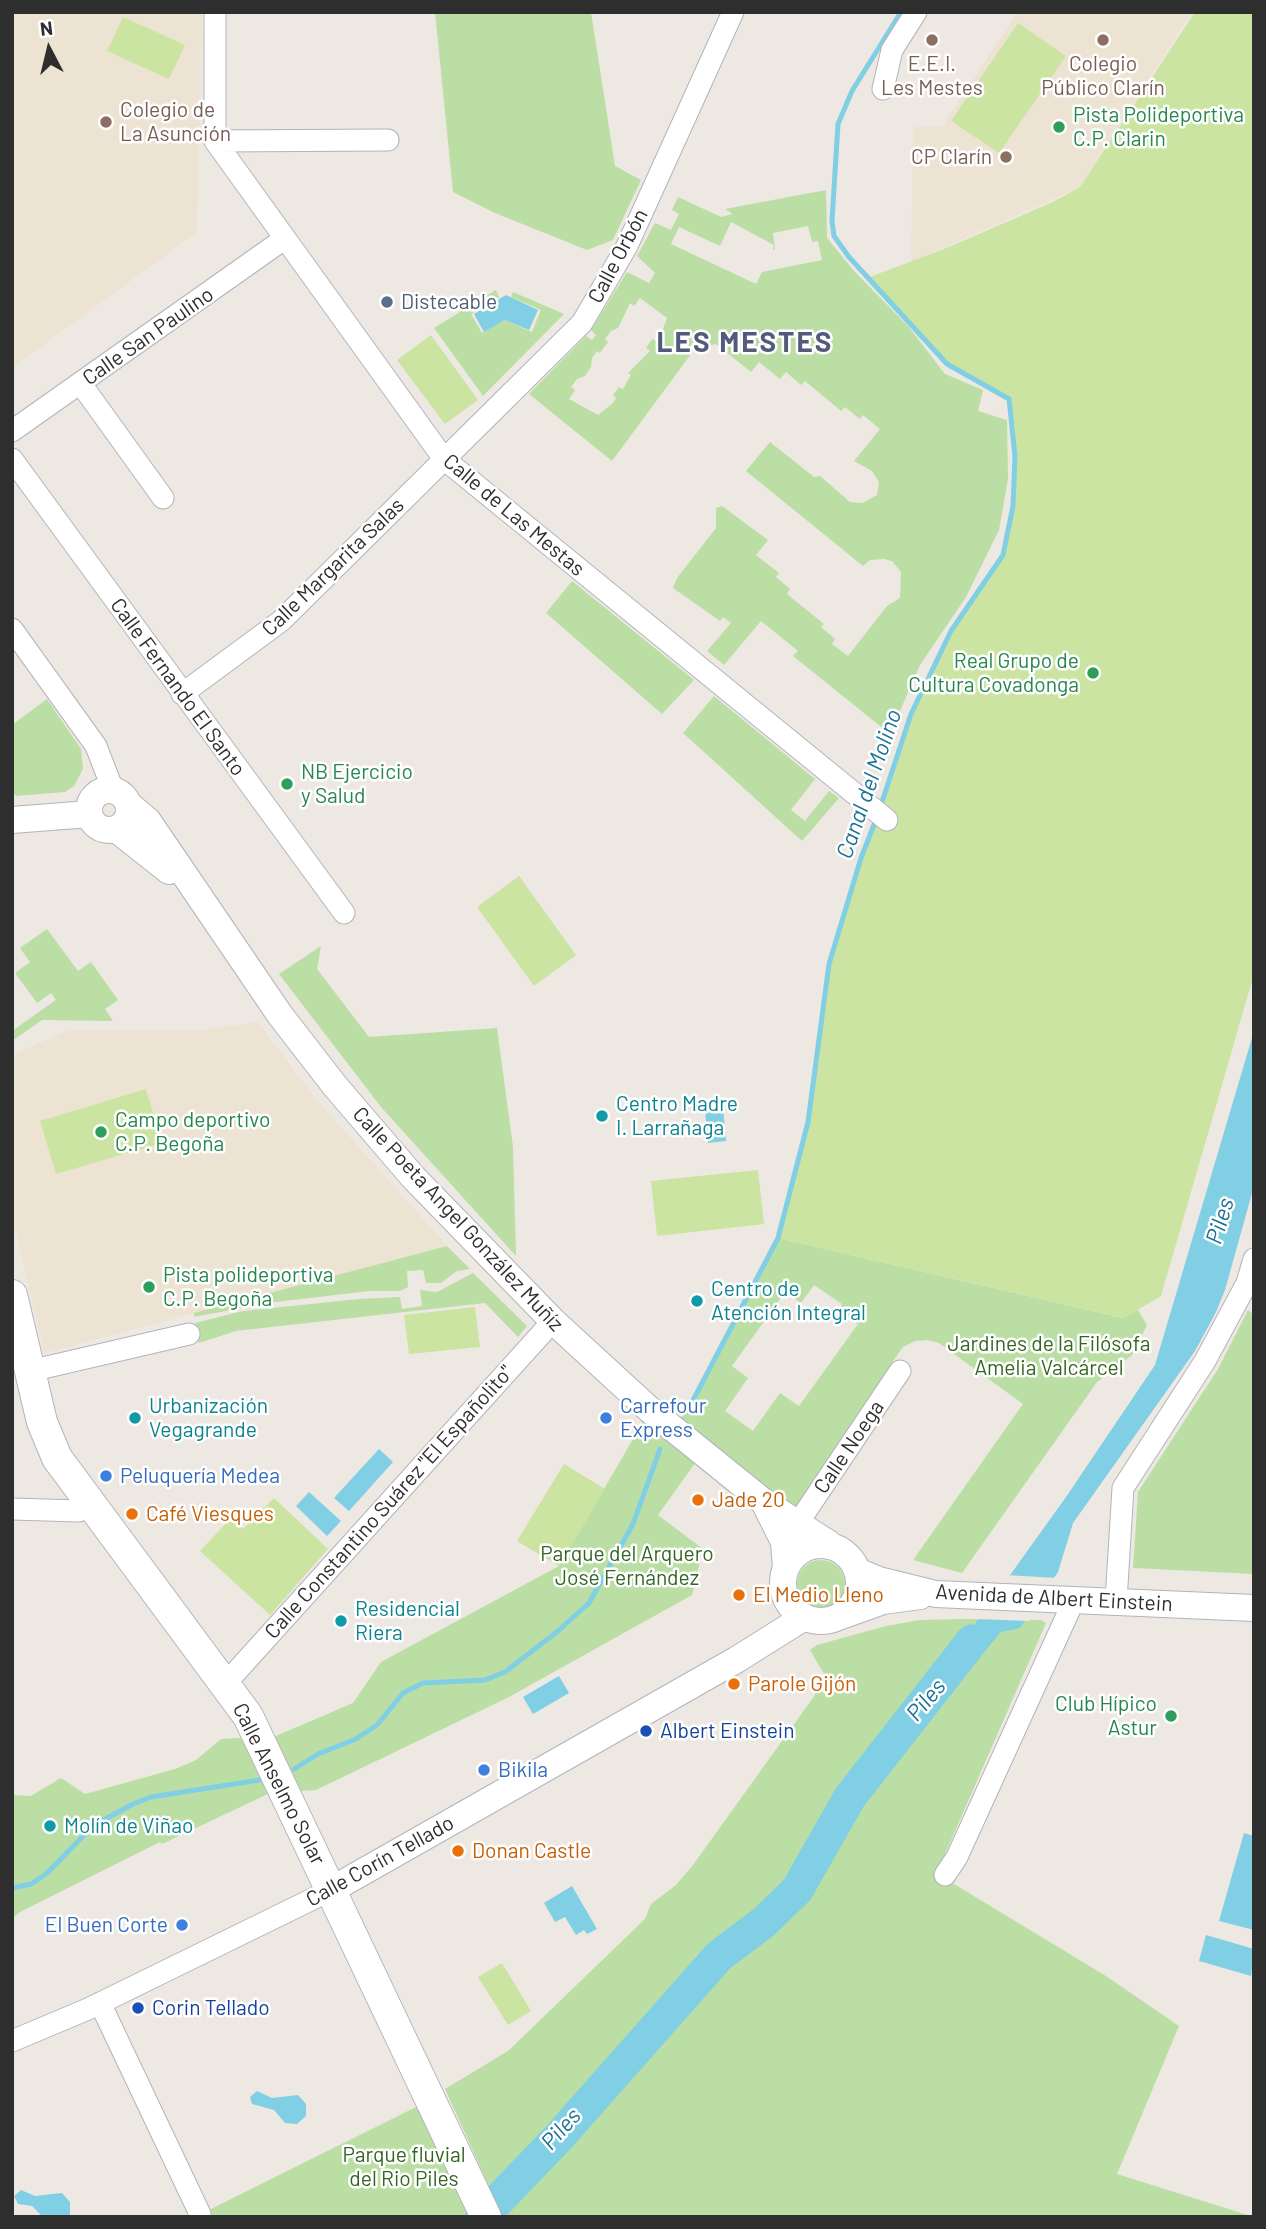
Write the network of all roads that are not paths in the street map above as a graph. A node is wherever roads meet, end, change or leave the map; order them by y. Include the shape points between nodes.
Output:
1 (215, 12) edge
2 (733, 12) edge
3 (916, 12) edge
4 (883, 89) dead end
5 (388, 140) dead end
6 (215, 141) junction
7 (284, 239) junction
8 (81, 384) junction
9 (12, 431) edge
10 (12, 459) edge
11 (444, 459) junction
12 (163, 498) dead end
13 (12, 629) edge
14 (183, 694) junction
15 (120, 797) junction
16 (89, 814) junction
17 (880, 814) dead end
18 (12, 820) edge
19 (116, 829) junction
20 (196, 896) junction
21 (344, 914) dead end
22 (1254, 1259) edge
23 (12, 1296) edge
24 (552, 1321) junction
25 (189, 1334) dead end
26 (30, 1371) junction
27 (900, 1371) dead end
28 (764, 1502) junction
29 (91, 1504) junction
30 (12, 1509) edge
31 (798, 1523) junction
32 (828, 1543) junction
33 (857, 1571) junction
34 (785, 1581) junction
35 (936, 1594) junction
36 (1074, 1600) junction
37 (1116, 1601) junction
38 (1254, 1608) edge
39 (841, 1616) junction
40 (803, 1618) junction
41 (736, 1660) junction
42 (226, 1683) junction
43 (945, 1875) dead end
44 (331, 1890) junction
45 (100, 2003) junction
46 (12, 2041) edge
47 (200, 2214) dead end
48 (486, 2217) edge

1 - 6 street
2 - 11 street, Calle Orbón via 627,246 582,323
3 - 4 street via 892,50
5 - 6 street
6 - 7 street, Calle de Las Mestas
7 - 8 street, Calle San Paulino
7 - 11 street, Calle de Las Mestas
8 - 9 street, Calle San Paulino
8 - 12 street
10 - 14 street, Calle Fernando El Santo
11 - 14 street, Calle Margarita Salas via 281,621
11 - 17 street, Calle de Las Mestas
13 - 15 street via 96,747
14 - 21 street, Calle Fernando El Santo
15 - 16 street via 95,796
15 - 19 street via 127,820
15 - 20 street, Calle Poeta Angel González Muñíz via 148,821
16 - 18 street
16 - 19 street via 102,829
19 - 20 street, Calle Poeta Angel González Muñíz
20 - 24 street, Calle Poeta Angel González Muñíz via 335,1086 413,1177
22 - 37 street via 1247,1283 1205,1361 1123,1488
23 - 26 main road, Calle Anselmo Solar
24 - 28 street, Calle Poeta Angel González Muñíz via 650,1410
24 - 42 street, Calle Constantino Suárez "El Españolito"
25 - 26 street
26 - 29 main road, Calle Anselmo Solar via 57,1458
27 - 31 street, Calle Noega
28 - 31 street, Calle Poeta Angel González Muñíz
28 - 34 street, Calle Poeta Angel González Muñíz via 783,1542
29 - 30 street via 79,1511
29 - 42 main road, Calle Anselmo Solar
31 - 32 street, Calle Poeta Angel González Muñíz
32 - 33 street via 852,1558
32 - 34 street via 799,1551
33 - 35 street, Avenida de Albert Einstein
33 - 39 street via 859,1590
34 - 40 street via 789,1606
34 - 41 street, Calle Corín Tellado via 774,1619
35 - 36 street, Avenida de Albert Einstein
35 - 39 street via 883,1601
36 - 37 street, Avenida de Albert Einstein
36 - 43 street
37 - 38 street, Avenida de Albert Einstein
39 - 40 street via 829,1622
40 - 41 street, Calle Corín Tellado
41 - 44 street, Calle Corín Tellado
42 - 44 main road, Calle Anselmo Solar via 270,1759
44 - 45 street, Calle Corín Tellado
44 - 48 main road, Calle Anselmo Solar
45 - 46 street, Calle Corín Tellado
45 - 47 street

